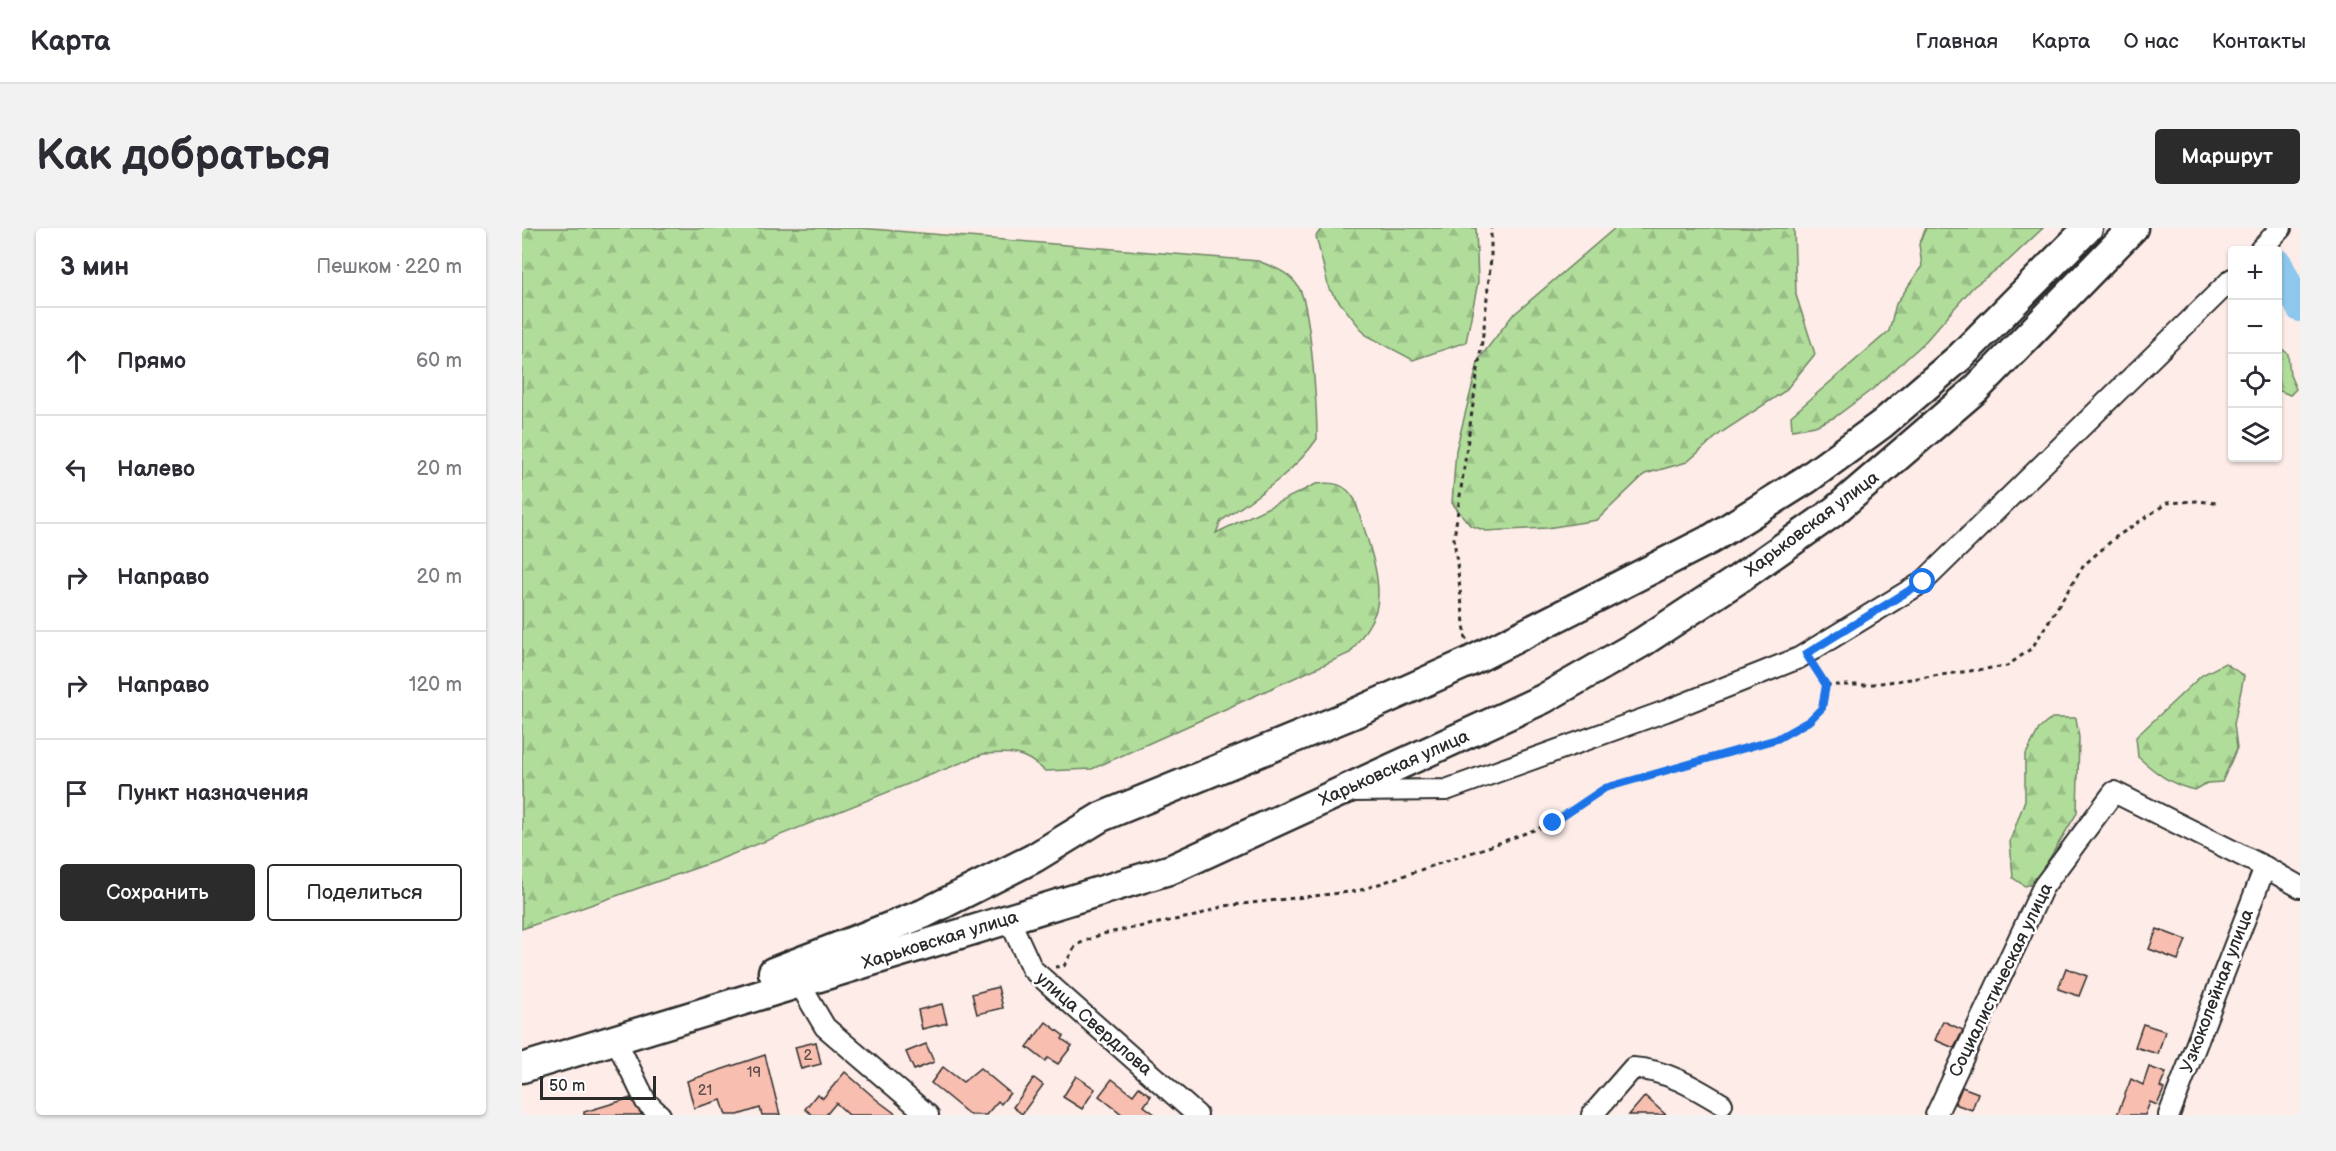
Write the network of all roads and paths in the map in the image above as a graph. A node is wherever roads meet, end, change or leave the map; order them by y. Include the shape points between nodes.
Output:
1 (1491, 228) edge
2 (2088, 228) edge
3 (2133, 228) edge
4 (2281, 228) edge
5 (2263, 246) edge
6 (2228, 283) edge
7 (2217, 503) dead end
8 (1806, 654) junction
9 (1469, 662) junction
10 (1826, 685) junction
11 (1342, 792) junction
12 (2265, 867) junction
13 (2300, 887) edge
14 (1009, 919) junction
15 (1032, 969) junction
16 (799, 983) junction
17 (616, 1040) junction
18 (522, 1050) edge
19 (522, 1068) edge
20 (1722, 1104) dead end
21 (660, 1115) edge
22 (928, 1115) edge
23 (1197, 1115) edge
24 (1592, 1115) edge
25 (1936, 1115) edge
26 (2169, 1115) edge

1 - 9 path via 1484,327 1454,538
2 - 9 highway, Харьковская улица via 1960,357 1882,424 1807,479 1711,539
3 - 11 highway, Харьковская улица via 1976,389 1832,513 1641,643 1543,699
4 - 5 street
6 - 8 street via 1923,582
7 - 10 path via 2167,503 2116,537 2084,565 2031,648 2007,666 1866,685
8 - 10 path
8 - 11 street via 1666,711 1446,790
9 - 18 highway, Харьковская улица via 1101,818 1034,858 924,914 789,967
10 - 15 path via 1822,708 1809,721 1777,739 1605,788 1553,823 1488,847 1358,891 1224,906 1195,916 1102,934 1076,945 1064,966
11 - 14 highway, Харьковская улица via 1172,869
12 - 13 street
12 - 25 street, Социалистическая улица via 2114,792 2043,887
12 - 26 street, Узкоколейная улица
14 - 15 street, улица Свердлова
14 - 16 highway, Харьковская улица
15 - 23 street, улица Свердлова
16 - 17 highway, Харьковская улица
16 - 22 street via 825,1027
17 - 19 highway, Харьковская улица
17 - 21 street via 646,1102
20 - 24 street via 1662,1073 1633,1068

